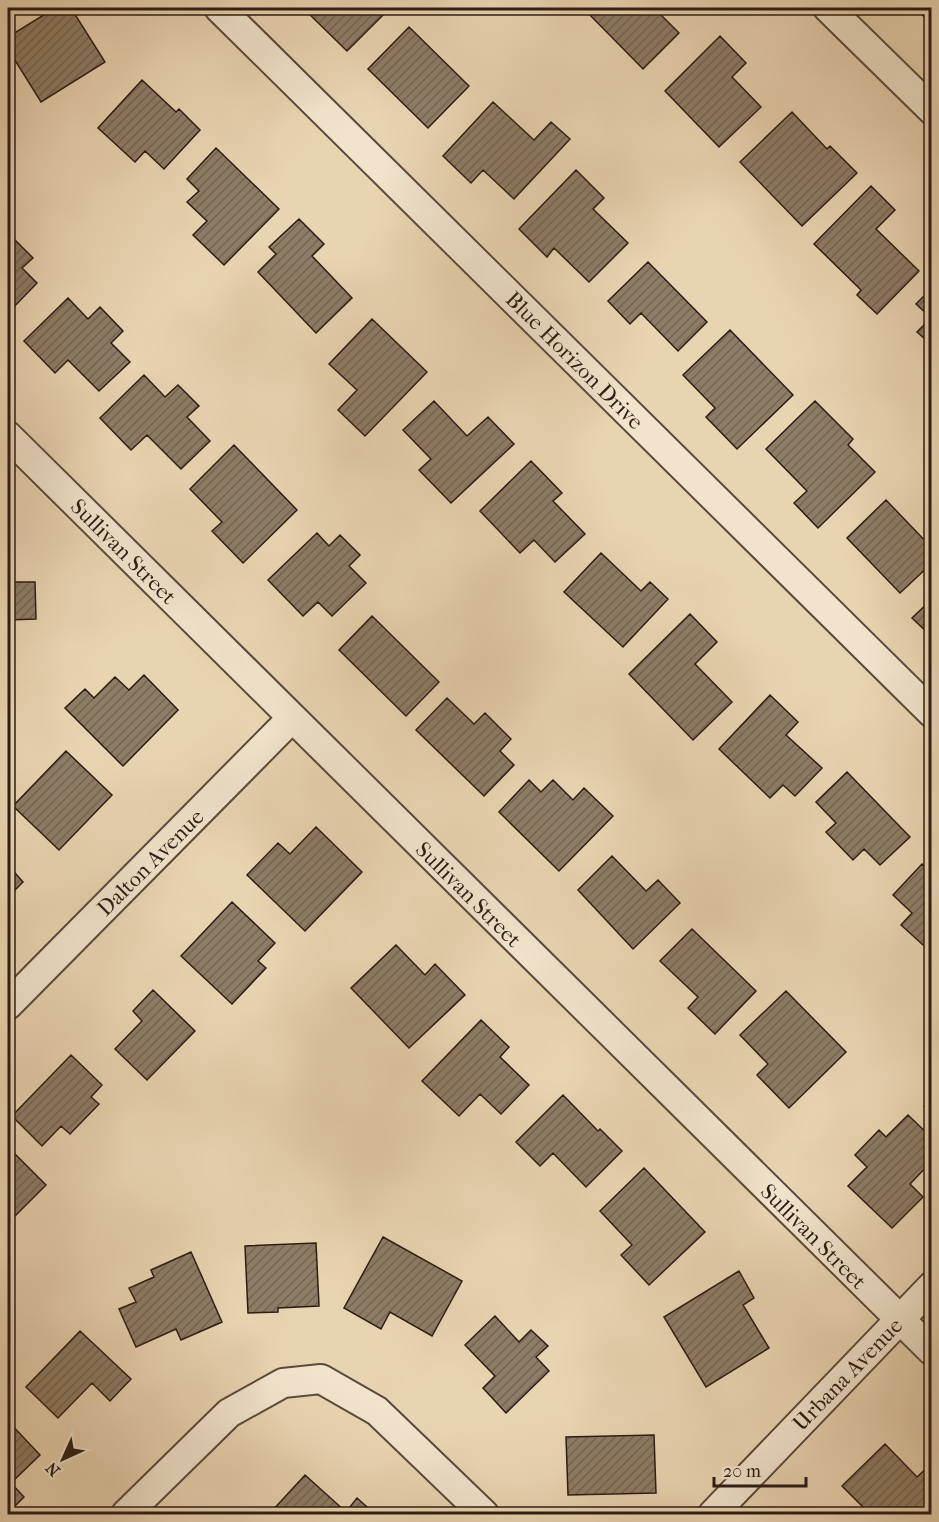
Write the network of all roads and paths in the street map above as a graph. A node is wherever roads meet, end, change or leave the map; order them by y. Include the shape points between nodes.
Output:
1 (219, 8) edge
2 (828, 8) edge
3 (932, 110) edge
4 (8, 436) edge
5 (932, 713) edge
6 (292, 718) junction
7 (8, 1005) edge
8 (932, 1286) edge
9 (899, 1320) junction
10 (932, 1351) edge
11 (126, 1515) edge
12 (484, 1515) edge
13 (712, 1515) edge

1 - 5 street, Blue Horizon Drive
2 - 3 street
4 - 6 street, Sullivan Street
6 - 7 street, Dalton Avenue
6 - 9 street, Sullivan Street
8 - 9 street, Urbana Avenue
9 - 10 street, Sullivan Street
9 - 13 street, Urbana Avenue
11 - 12 street via 229,1413 283,1383 321,1379 377,1411

